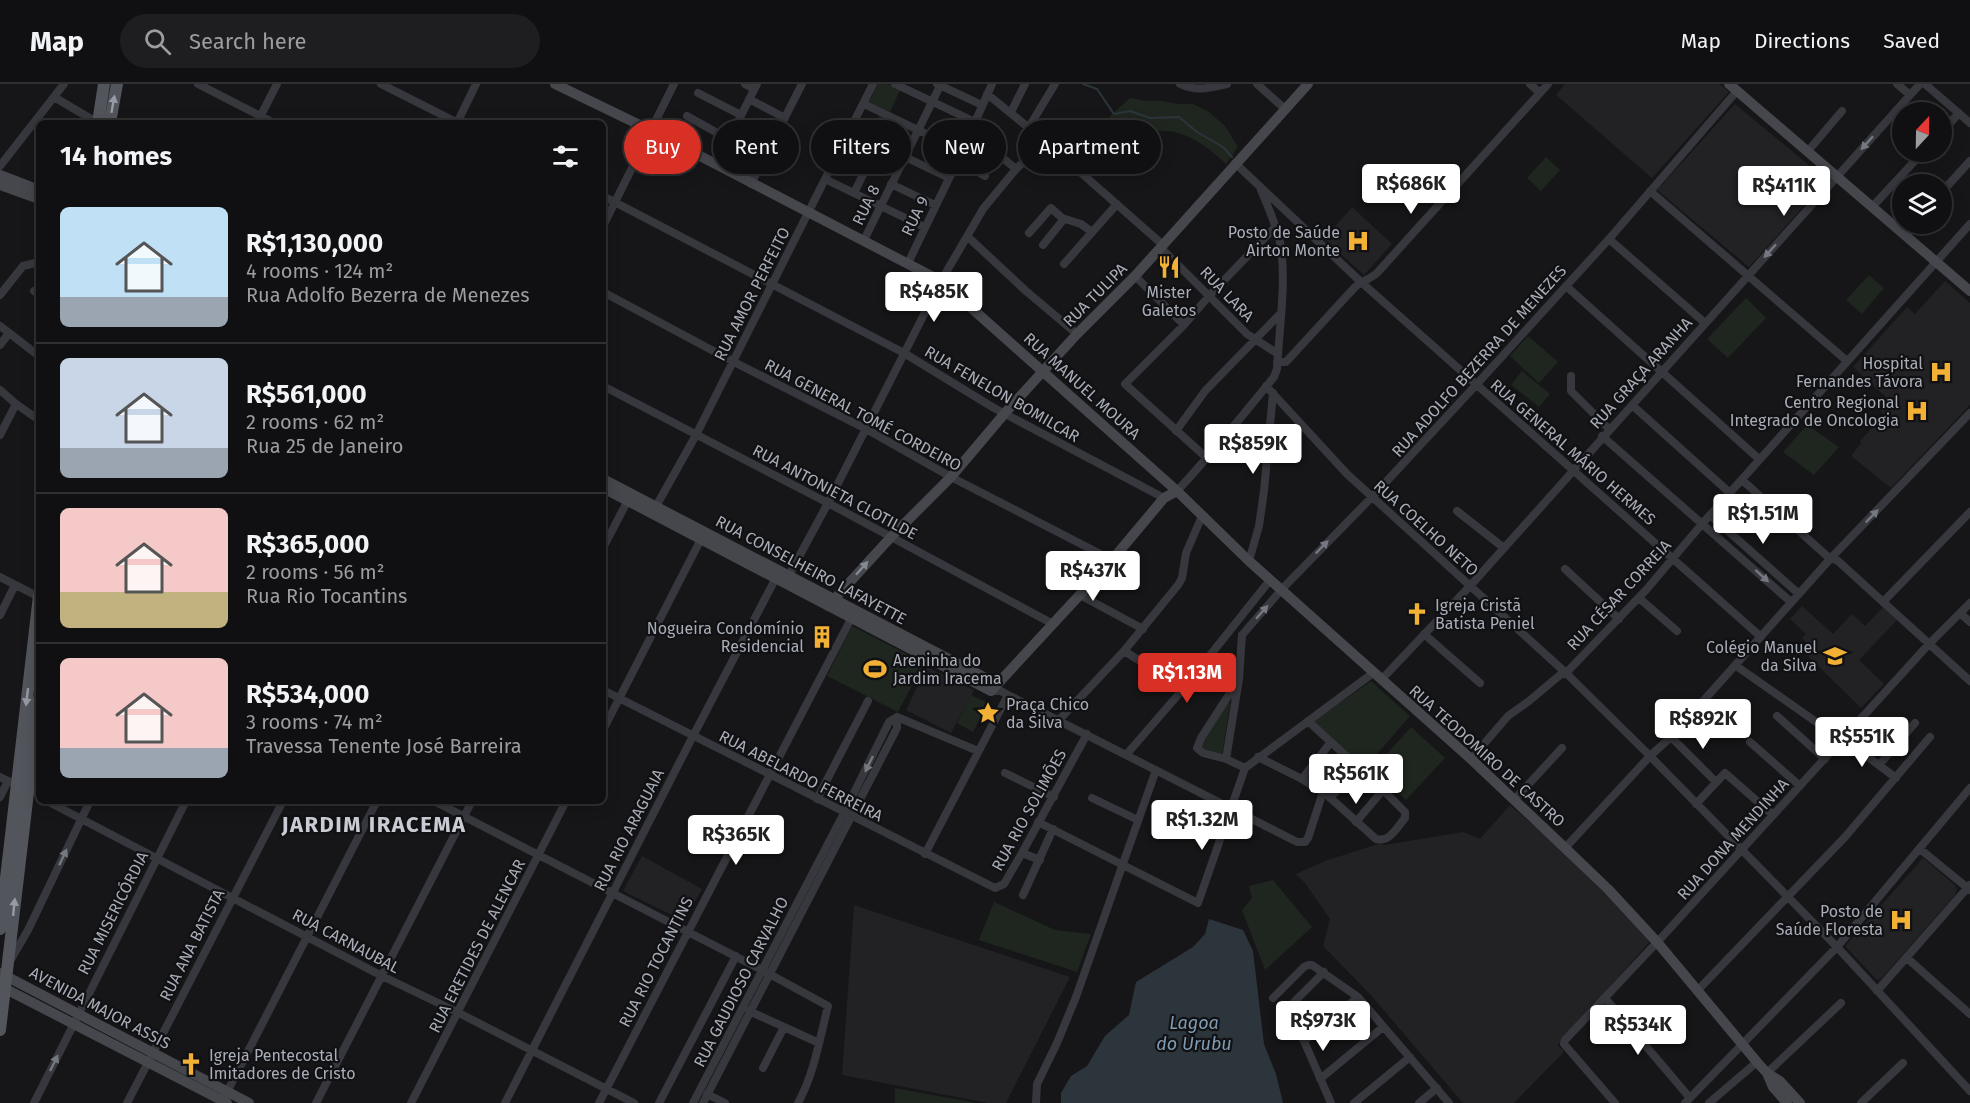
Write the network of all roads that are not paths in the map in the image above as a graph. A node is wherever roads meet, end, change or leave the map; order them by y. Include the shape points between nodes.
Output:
1 (64, 84) edge
2 (104, 84) edge
3 (117, 84) edge
4 (198, 84) edge
5 (277, 84) edge
6 (381, 84) edge
7 (476, 84) edge
8 (555, 84) edge
9 (674, 84) edge
10 (745, 84) edge
11 (802, 84) edge
12 (873, 84) edge
13 (895, 84) edge
14 (992, 84) edge
15 (1025, 84) edge
16 (1055, 84) edge
17 (1180, 84) edge
18 (1227, 84) edge
19 (1257, 84) edge
20 (1308, 84) edge
21 (1530, 84) edge
22 (1548, 84) edge
23 (1897, 84) edge
24 (1920, 84) edge
25 (1925, 84) edge
26 (938, 85) edge
27 (756, 87) edge
28 (1733, 87) edge
29 (698, 93) dead end
30 (1540, 93) junction
31 (987, 94) junction
32 (1910, 95) junction
33 (54, 97) junction
34 (749, 99) junction
35 (932, 102) junction
36 (864, 104) junction
37 (982, 105) junction
38 (1285, 109) junction
39 (1842, 111) dead end
40 (1011, 112) junction
41 (1959, 113) junction
42 (741, 115) junction
43 (687, 116) dead end
44 (785, 118) junction
45 (259, 119) edge
46 (93, 120) edge
47 (98, 120) edge
48 (111, 120) edge
49 (451, 120) edge
50 (456, 120) edge
51 (629, 120) edge
52 (655, 120) edge
53 (738, 120) edge
54 (971, 120) edge
55 (976, 120) edge
56 (1021, 120) edge
57 (1033, 120) edge
58 (1952, 121) edge
59 (1970, 123) edge
60 (918, 130) junction
61 (713, 131) edge
62 (923, 132) edge
63 (911, 145) edge
64 (1808, 151) junction
65 (911, 160) edge
66 (1006, 161) edge
67 (1970, 161) edge
68 (1914, 162) edge
69 (1235, 164) junction
70 (0, 166) edge
71 (1016, 169) joint
72 (629, 174) edge
73 (733, 174) edge
74 (863, 174) edge
75 (896, 174) edge
76 (951, 174) edge
77 (982, 174) edge
78 (1083, 174) edge
79 (0, 175) edge
80 (985, 176) dead end
81 (1838, 176) junction
82 (949, 178) junction
83 (825, 180) junction
84 (1952, 181) edge
85 (751, 184) junction
86 (891, 184) junction
87 (0, 185) edge
88 (1259, 185) junction
89 (36, 189) edge
90 (1650, 191) junction
91 (854, 193) junction
92 (36, 198) edge
93 (606, 198) edge
94 (615, 202) junction
95 (1117, 204) junction
96 (935, 205) junction
97 (881, 206) junction
98 (1873, 206) junction
99 (808, 212) junction
100 (1064, 219) junction
101 (606, 220) edge
102 (1892, 223) edge
103 (1970, 224) edge
104 (1276, 226) junction
105 (924, 227) junction
106 (1092, 232) junction
107 (1029, 233) dead end
108 (1905, 234) edge
109 (968, 237) junction
110 (1608, 239) junction
111 (864, 240) junction
112 (1043, 245) dead end
113 (1162, 247) junction
114 (908, 262) junction
115 (1936, 262) junction
116 (35, 263) dead end
117 (1064, 264) dead end
118 (1749, 275) junction
119 (1135, 276) junction
120 (941, 281) junction
121 (1361, 282) junction
122 (773, 284) junction
123 (1566, 286) junction
124 (1970, 291) edge
125 (606, 294) edge
126 (0, 295) edge
127 (1209, 296) junction
128 (1280, 314) junction
129 (1705, 323) junction
130 (1184, 325) junction
131 (0, 326) edge
132 (9, 333) junction
133 (1077, 334) junction
134 (1255, 339) junction
135 (0, 345) edge
136 (904, 353) junction
137 (36, 354) edge
138 (1277, 358) junction
139 (1847, 361) junction
140 (734, 362) junction
141 (1044, 371) junction
142 (1661, 372) junction
143 (1571, 376) dead end
144 (1476, 385) junction
145 (1266, 387) junction
146 (606, 388) edge
147 (0, 390) edge
148 (1274, 393) junction
149 (16, 404) junction
150 (1632, 405) junction
151 (1005, 413) junction
152 (1970, 413) edge
153 (36, 418) edge
154 (866, 429) junction
155 (1610, 429) junction
156 (1176, 431) junction
157 (0, 435) edge
158 (696, 435) junction
159 (1602, 436) junction
160 (1208, 459) junction
161 (1759, 459) junction
162 (1574, 470) junction
163 (951, 477) junction
164 (1742, 480) junction
165 (606, 481) edge
166 (606, 489) edge
167 (1177, 491) junction
168 (1730, 493) junction
169 (630, 497) junction
170 (1372, 497) junction
171 (1164, 498) junction
172 (828, 503) junction
173 (654, 510) junction
174 (1457, 511) dead end
175 (1970, 512) edge
176 (1710, 515) junction
177 (1202, 516) junction
178 (1702, 524) junction
179 (891, 537) junction
180 (701, 539) junction
181 (606, 542) edge
182 (1504, 549) junction
183 (1673, 558) junction
184 (1831, 558) junction
185 (1112, 560) junction
186 (1249, 561) junction
187 (1565, 569) dead end
188 (782, 577) junction
189 (0, 578) edge
190 (1270, 580) junction
191 (15, 585) junction
192 (1470, 586) junction
193 (1282, 589) junction
194 (1799, 594) junction
195 (1080, 595) junction
196 (36, 596) edge
197 (1639, 598) junction
198 (831, 602) junction
199 (1791, 602) junction
200 (1883, 603) junction
201 (1970, 603) edge
202 (1960, 613) junction
203 (854, 614) junction
204 (0, 615) edge
205 (1619, 619) junction
206 (1970, 622) edge
207 (36, 623) edge
208 (1053, 624) junction
209 (1233, 628) junction
210 (1143, 629) junction
211 (1677, 631) dead end
212 (1424, 634) junction
213 (1242, 635) junction
214 (1761, 637) junction
215 (1929, 644) junction
216 (1124, 651) junction
217 (1735, 665) junction
218 (1566, 673) junction
219 (1377, 676) junction
220 (1239, 679) junction
221 (1970, 681) edge
222 (1480, 683) dead end
223 (1184, 688) junction
224 (999, 690) junction
225 (606, 692) edge
226 (619, 699) junction
227 (868, 701) dead end
228 (36, 711) edge
229 (1778, 716) dead end
230 (1059, 720) junction
231 (1308, 721) junction
232 (1915, 723) dead end
233 (606, 724) edge
234 (1087, 734) junction
235 (693, 736) junction
236 (1671, 737) junction
237 (1930, 737) dead end
238 (1844, 738) junction
239 (1331, 742) junction
240 (1750, 742) dead end
241 (1562, 748) dead end
242 (978, 751) junction
243 (1126, 755) junction
244 (1650, 756) junction
245 (1258, 757) junction
246 (1226, 759) junction
247 (1471, 759) junction
248 (1825, 759) junction
249 (1880, 765) junction
250 (1358, 767) junction
251 (1245, 768) junction
252 (1156, 770) junction
253 (1005, 773) dead end
254 (770, 775) junction
255 (0, 777) edge
256 (1896, 778) junction
257 (1302, 779) junction
258 (1716, 782) junction
259 (17, 786) junction
260 (1800, 786) junction
261 (1970, 788) edge
262 (1383, 790) junction
263 (1323, 792) junction
264 (36, 796) edge
265 (0, 797) edge
266 (1054, 797) junction
267 (1092, 798) dead end
268 (1330, 798) junction
269 (817, 799) junction
270 (1514, 800) junction
271 (53, 804) edge
272 (88, 804) edge
273 (184, 804) edge
274 (281, 804) edge
275 (375, 804) edge
276 (440, 804) edge
277 (470, 804) edge
278 (564, 804) edge
279 (1696, 804) junction
280 (1230, 808) junction
281 (848, 815) junction
282 (1773, 815) junction
283 (464, 817) junction
284 (81, 818) junction
285 (1138, 820) junction
286 (1038, 822) junction
287 (1356, 822) junction
288 (1053, 829) junction
289 (1565, 848) junction
290 (1742, 849) junction
291 (1920, 849) junction
292 (1022, 853) junction
293 (925, 854) junction
294 (538, 855) junction
295 (156, 858) junction
296 (1040, 860) junction
297 (1122, 863) junction
298 (988, 885) joint
299 (1969, 888) edge
300 (612, 892) junction
301 (1023, 895) dead end
302 (232, 897) junction
303 (1788, 897) junction
304 (0, 929) edge
305 (687, 931) junction
306 (307, 936) junction
307 (1657, 942) junction
308 (1837, 948) junction
309 (736, 956) junction
310 (1907, 958) junction
311 (765, 972) junction
312 (1324, 972) junction
313 (382, 976) junction
314 (4, 978) edge
315 (1697, 991) junction
316 (1877, 991) junction
317 (1358, 997) junction
318 (1273, 998) dead end
319 (1605, 998) junction
320 (1294, 1002) dead end
321 (1841, 1003) dead end
322 (750, 1011) junction
323 (457, 1012) junction
324 (1970, 1014) edge
325 (1289, 1015) dead end
326 (75, 1019) junction
327 (784, 1027) junction
328 (1383, 1027) junction
329 (0, 1030) edge
330 (1304, 1041) junction
331 (819, 1043) junction
332 (1742, 1044) junction
333 (531, 1051) junction
334 (150, 1057) junction
335 (1410, 1057) junction
336 (1757, 1062) junction
337 (1903, 1063) dead end
338 (763, 1068) dead end
339 (1767, 1073) junction
340 (1320, 1079) junction
341 (1437, 1088) junction
342 (606, 1089) junction
343 (1970, 1091) edge
344 (707, 1094) junction
345 (224, 1099) edge
346 (1687, 1100) edge
347 (34, 1103) edge
348 (127, 1103) edge
349 (249, 1103) edge
350 (316, 1103) edge
351 (411, 1103) edge
352 (505, 1103) edge
353 (599, 1103) edge
354 (633, 1103) edge
355 (659, 1103) edge
356 (693, 1103) edge
357 (703, 1103) edge
358 (725, 1103) edge
359 (798, 1103) edge
360 (1036, 1103) edge
361 (1331, 1103) edge
362 (1354, 1103) edge
363 (1419, 1103) edge
364 (1449, 1103) edge
365 (1615, 1103) edge
366 (1709, 1103) edge
367 (1787, 1103) edge
368 (1800, 1103) edge
369 (1862, 1103) edge

1 - 33 street
2 - 47 main road
48 -> 3 main road
4 - 45 street
5 - 45 street
6 - 49 street
7 - 50 street
8 - 51 street, RUA MANUEL MOURA
9 - 52 street
10 - 27 street
11 - 44 street
12 - 36 street, RUA AMOR PERFEITO
13 - 35 street
14 - 31 street, RUA 9
15 - 40 street
16 - 57 street
17 - 18 street via 1200,90
19 - 38 street
20 - 38 street, RUA TULIPA
21 - 30 street
22 - 30 street
23 - 32 street
24 - 32 street, RUA GRAÇA ARANHA
25 - 41 street
26 - 35 street, RUA 8
26 - 37 street
27 - 34 street
28 - 64 street
28 - 90 street, RUA ADOLFO BEZERRA DE MENEZES
29 - 42 street
30 - 121 street via 1377,273
31 - 37 street, RUA 9
31 - 40 street, RUA LARA
32 -> 81 street, RUA GRAÇA ARANHA
33 - 46 street
33 - 70 street
34 - 42 street
34 - 44 street
35 - 54 street
35 - 60 street, RUA 8
36 - 60 street
36 - 83 street, RUA AMOR PERFEITO
37 - 55 street, RUA 9
38 - 69 street, RUA TULIPA
39 - 64 street
40 - 56 street, RUA LARA
41 - 58 street
41 - 59 street
42 - 53 street
43 - 61 street
44 - 85 street
60 - 62 street
60 - 63 street, RUA 8
64 - 81 street
65 - 82 street
66 - 71 street
67 - 84 street
68 - 98 street
69 - 88 street, RUA GENERAL MÁRIO HERMES
69 - 113 street, RUA TULIPA
71 - 109 street, RUA RIO ARAGUAIA via 983,209
72 - 94 street
73 - 85 street, RUA MANUEL MOURA
74 - 91 street
75 - 86 street, RUA 8
76 - 82 street, RUA 9
77 - 80 street
78 - 95 street, RUA LARA
79 - 89 street
81 - 98 street
81 -> 118 street, RUA GRAÇA ARANHA
82 - 96 street, RUA 9
83 - 91 street
83 - 99 street, RUA AMOR PERFEITO
85 - 99 street, RUA MANUEL MOURA
86 - 96 street
86 - 97 street, RUA 8
87 - 92 street
88 - 104 street
88 - 121 street, RUA GENERAL MÁRIO HERMES
90 - 110 street, RUA ADOLFO BEZERRA DE MENEZES
90 - 118 street
91 - 97 street
93 - 94 street, RUA FENELON BOMILCAR
94 - 101 street
94 - 122 street, RUA FENELON BOMILCAR
95 - 106 street
95 - 113 street, RUA LARA
96 - 105 street, RUA 9
97 - 105 street
97 - 111 street, RUA 8
98 - 102 street
99 - 111 street, RUA MANUEL MOURA
99 - 122 street, RUA AMOR PERFEITO
100 - 106 street
100 - 107 street via 1051,207
100 - 112 street
103 - 115 street, RUA CÉSAR CORREIA
104 - 127 street
104 - 128 street via 1282,286
105 - 114 street, RUA 9
106 - 117 street
108 - 115 street
109 - 120 street, RUA RIO ARAGUAIA
109 - 133 street
110 - 123 street, RUA ADOLFO BEZERRA DE MENEZES
110 - 129 street
111 - 114 street, RUA MANUEL MOURA
113 - 119 street, RUA TULIPA
113 - 127 street, RUA LARA
114 - 120 street, RUA MANUEL MOURA
115 - 124 street
115 - 139 street, RUA CÉSAR CORREIA
116 - 126 street via 23,266
118 - 129 street, RUA GRAÇA ARANHA
118 - 139 street
119 - 130 street
119 - 133 street, RUA TULIPA
120 - 136 street, RUA RIO ARAGUAIA
120 - 141 street, RUA MANUEL MOURA
121 - 138 street via 1286,362
121 - 144 street, RUA GENERAL MÁRIO HERMES
122 - 136 street, RUA FENELON BOMILCAR
122 - 140 street, RUA AMOR PERFEITO
123 - 142 street
123 - 144 street, RUA ADOLFO BEZERRA DE MENEZES
125 - 140 street, RUA GENERAL TOMÉ CORDEIRO
127 - 130 street
127 - 134 street, RUA LARA
128 - 134 street
128 - 138 street
129 - 142 street, RUA GRAÇA ARANHA
130 - 156 street via 1125,384
131 - 132 street
132 - 135 street
132 - 137 street
133 - 141 street, RUA TULIPA
134 - 138 street, RUA LARA
134 - 156 street via 1205,391
136 - 151 street, RUA FENELON BOMILCAR
136 - 154 street, RUA RIO ARAGUAIA
138 - 145 street via 1274,377
139 - 161 street, RUA CÉSAR CORREIA
140 - 154 street, RUA GENERAL TOMÉ CORDEIRO
140 - 158 street, RUA AMOR PERFEITO
141 - 151 street, RUA TULIPA
141 - 167 street, RUA MANUEL MOURA
142 - 150 street, RUA GRAÇA ARANHA
142 - 161 street
143 - 155 street via 1570,392
144 - 162 street, RUA GENERAL MÁRIO HERMES
144 - 170 street, RUA ADOLFO BEZERRA DE MENEZES
145 - 148 street, RUA COELHO NETO
145 - 160 street
146 - 158 street, RUA ANTONIETA CLOTILDE
147 - 149 street
148 - 170 street, RUA COELHO NETO
148 - 186 street via 1259,526
149 - 153 street
149 - 157 street
150 - 155 street, RUA GRAÇA ARANHA
150 - 168 street
151 - 163 street, RUA TULIPA
151 - 171 street, RUA FENELON BOMILCAR
184 -> 152 street
154 - 163 street, RUA GENERAL TOMÉ CORDEIRO
154 - 172 street, RUA RIO ARAGUAIA
155 - 159 street, RUA GRAÇA ARANHA
156 - 160 street
158 - 172 street, RUA ANTONIETA CLOTILDE
158 - 173 street, RUA AMOR PERFEITO
159 - 162 street, RUA GRAÇA ARANHA
159 - 178 street
160 - 167 street
161 - 164 street, RUA CÉSAR CORREIA
162 - 182 street, RUA GRAÇA ARANHA
162 - 183 street, RUA GENERAL MÁRIO HERMES
163 - 179 street, RUA TULIPA
163 - 185 street, RUA GENERAL TOMÉ CORDEIRO
164 - 168 street, RUA CÉSAR CORREIA
164 - 184 street
165 - 169 street, RUA CONSELHEIRO LAFAYETTE
166 - 169 street, RUA CONSELHEIRO LAFAYETTE
167 - 171 street
167 - 177 street, RUA TEODOMIRO DE CASTRO
168 - 176 street, RUA CÉSAR CORREIA
169 - 173 street, RUA CONSELHEIRO LAFAYETTE
169 - 181 street
170 - 192 street, RUA COELHO NETO
193 -> 170 street, RUA ADOLFO BEZERRA DE MENEZES
171 - 185 street
172 - 179 street, RUA ANTONIETA CLOTILDE
172 - 188 street, RUA RIO ARAGUAIA
173 - 180 street, RUA CONSELHEIRO LAFAYETTE
173 - 188 street, RUA CONSELHEIRO LAFAYETTE
174 - 182 street
175 - 200 street
176 - 178 street, RUA CÉSAR CORREIA
176 - 194 street
177 - 186 street, RUA TEODOMIRO DE CASTRO
177 - 210 street via 1186,553 1182,578
178 - 183 street, RUA CÉSAR CORREIA
178 -> 199 street
198 -> 179 street, RUA TULIPA
179 - 208 street, RUA ANTONIETA CLOTILDE
180 - 188 street, RUA CONSELHEIRO LAFAYETTE
180 - 226 street
182 - 192 street, RUA GRAÇA ARANHA
183 - 197 street, RUA CÉSAR CORREIA
183 - 214 street, RUA GENERAL MÁRIO HERMES
184 - 194 street
184 - 200 street
185 - 195 street
186 - 190 street, RUA TEODOMIRO DE CASTRO
187 - 205 street
188 - 198 street, RUA CONSELHEIRO LAFAYETTE
188 - 235 street, RUA RIO ARAGUAIA
189 - 191 street
190 - 193 street, RUA TEODOMIRO DE CASTRO
190 - 209 street
191 - 196 street
191 - 204 street
192 - 212 street, RUA GRAÇA ARANHA
192 - 218 street, RUA COELHO NETO
213 -> 193 street, RUA ADOLFO BEZERRA DE MENEZES
193 - 219 street, RUA TEODOMIRO DE CASTRO
194 - 199 street
195 - 208 street
195 - 210 street
197 - 205 street, RUA CÉSAR CORREIA
197 - 211 street
198 - 203 street, RUA CONSELHEIRO LAFAYETTE
199 - 214 street
200 - 215 street
201 - 202 street, RUA DONA MENDINHA
202 - 206 street
202 - 215 street, RUA DONA MENDINHA
203 - 224 street, RUA CONSELHEIRO LAFAYETTE
203 - 254 street, RUA RIO TOCANTINS
205 - 218 street, RUA CÉSAR CORREIA
207 -> 259 main road
208 - 224 street
209 - 213 street
209 - 223 street
210 - 216 street
212 - 219 street, RUA GRAÇA ARANHA
212 - 222 street
213 - 220 street
214 - 217 street
215 - 221 street
215 - 238 street, RUA DONA MENDINHA
216 - 223 street
216 - 230 street
217 - 236 street
217 - 238 street
218 - 244 street, RUA COELHO NETO
218 - 247 street, RUA CÉSAR CORREIA via 1508,716
219 - 231 street, RUA GRAÇA ARANHA
219 - 247 street, RUA TEODOMIRO DE CASTRO
220 - 246 street
220 - 246 street via 1197,748
223 - 243 street
224 - 230 street, RUA CONSELHEIRO LAFAYETTE
224 - 242 street
225 - 226 street, RUA ABELARDO FERREIRA
226 - 233 street
226 - 235 street, RUA ABELARDO FERREIRA
227 - 269 street
228 - 259 main road
229 - 248 street
230 - 234 street, RUA CONSELHEIRO LAFAYETTE
231 - 239 street
231 - 245 street, RUA GRAÇA ARANHA
232 - 249 street
234 - 243 street, RUA CONSELHEIRO LAFAYETTE
234 - 266 street, RUA RIO SOLIMÕES
235 - 254 street, RUA ABELARDO FERREIRA
235 - 300 street, RUA RIO ARAGUAIA
236 - 244 street
236 - 258 street
237 - 256 street
238 - 248 street, RUA DONA MENDINHA
238 - 249 street
239 - 250 street
239 - 257 street
240 - 260 street
241 - 270 street
242 - 281 street, RUA GAUDIOSO CARVALHO via 897,717 897,728
242 - 293 street
243 - 252 street, RUA CONSELHEIRO LAFAYETTE
244 - 279 street, RUA COELHO NETO
244 - 289 street
245 - 251 street, RUA GRAÇA ARANHA
245 - 257 street
246 - 251 street
247 - 270 street, RUA TEODOMIRO DE CASTRO
248 - 260 street, RUA DONA MENDINHA
249 - 256 street
250 - 262 street
250 - 268 street
251 - 280 street, RUA GRAÇA ARANHA
252 - 280 street, RUA CONSELHEIRO LAFAYETTE
252 - 285 street
253 - 266 street
254 - 269 street, RUA ABELARDO FERREIRA
254 - 305 street, RUA RIO TOCANTINS
255 - 259 street
256 - 303 street
257 - 263 street
258 - 279 street
258 - 282 street via 1725,773
259 - 264 street
259 - 265 street
259 - 304 main road
314 -> 259 main road
260 - 282 street, RUA DONA MENDINHA
261 - 291 street
262 - 287 street
262 - 287 street via 1406,815 1387,839 1379,840
263 - 268 street
263 - 280 street, RUA CONSELHEIRO LAFAYETTE via 1305,842 1297,842
266 - 286 street, RUA RIO SOLIMÕES
267 - 285 street
268 - 287 street
269 - 281 street, RUA ABELARDO FERREIRA
270 - 289 street, RUA TEODOMIRO DE CASTRO
271 - 284 street, RUA CARNAUBAL
272 - 284 street
273 - 295 street, RUA MISERICÓRDIA
274 - 302 street, RUA ANA BATISTA
275 - 306 street
276 - 283 street
277 - 283 street
278 - 294 street, RUA ERETIDES DE ALENCAR
279 - 290 street, RUA COELHO NETO
280 - 297 street, RUA GRAÇA ARANHA via 1198,903
281 - 293 street, RUA ABELARDO FERREIRA
281 - 311 street, RUA GAUDIOSO CARVALHO
282 - 290 street, RUA DONA MENDINHA
283 - 294 street
283 - 313 street
284 - 295 street, RUA CARNAUBAL
314 -> 284 street
285 - 297 street
286 - 288 street
286 - 292 street, RUA RIO SOLIMÕES
288 - 296 street
288 - 297 street
289 - 307 street, RUA TEODOMIRO DE CASTRO
290 - 303 street, RUA COELHO NETO
290 - 307 street, RUA DONA MENDINHA
291 - 299 street
291 - 308 street
292 - 296 street
292 - 298 street, RUA RIO SOLIMÕES via 1004,884 995,888
293 - 298 street, RUA ABELARDO FERREIRA
294 - 300 street
294 - 323 street, RUA ERETIDES DE ALENCAR
295 - 302 street, RUA CARNAUBAL
295 - 326 street, RUA MISERICÓRDIA
296 - 301 street
297 - 360 street via 1076,997 1037,1084
299 - 310 street
300 - 305 street
300 - 333 street, RUA RIO ARAGUAIA
302 - 306 street, RUA CARNAUBAL
302 - 334 street, RUA ANA BATISTA
303 - 308 street, RUA COELHO NETO
303 - 315 street
305 - 309 street
305 - 342 street, RUA RIO TOCANTINS
306 - 313 street, RUA CARNAUBAL
306 - 345 street
307 - 315 street, RUA TEODOMIRO DE CASTRO
307 - 319 street, RUA DONA MENDINHA
308 - 316 street, RUA COELHO NETO
308 - 332 street
309 - 311 street
309 - 355 street
310 - 316 street
310 - 324 street
311 - 322 street, RUA GAUDIOSO CARVALHO
311 - 331 street via 828,1006
311 - 356 street, RUA GAUDIOSO CARVALHO
312 - 317 street
312 - 318 street via 1308,965
312 - 320 street
313 - 323 street, RUA CARNAUBAL
313 - 350 street
314 - 326 street, AVENIDA MAJOR ASSIS
314 - 329 main road
315 - 332 street, RUA TEODOMIRO DE CASTRO
316 - 343 street, RUA COELHO NETO
317 - 328 street
317 - 330 street
319 - 346 street
319 - 365 street, RUA DONA MENDINHA via 1564,1044
321 - 339 street
322 - 327 street
322 - 344 street, RUA GAUDIOSO CARVALHO
323 - 333 street, RUA CARNAUBAL
323 - 351 street, RUA ERETIDES DE ALENCAR
325 - 330 street
326 - 334 street, AVENIDA MAJOR ASSIS
347 -> 326 street, RUA MISERICÓRDIA
327 - 331 street
327 - 338 street
328 - 335 street
328 - 340 street
330 - 340 street
331 - 359 street
332 - 336 street, RUA TEODOMIRO DE CASTRO
332 - 346 street
333 - 342 street, RUA CARNAUBAL
333 - 352 street, RUA RIO ARAGUAIA
334 - 345 street, AVENIDA MAJOR ASSIS
334 - 348 street, RUA ANA BATISTA
335 - 341 street
335 - 362 street
336 - 339 street, RUA TEODOMIRO DE CASTRO
336 - 366 street
337 - 369 street
339 - 367 street
339 - 368 street via 1780,1080
340 - 361 street
341 - 363 street
341 - 364 street
342 - 353 street, RUA RIO TOCANTINS
342 - 354 street, RUA CARNAUBAL
344 - 357 street, RUA GAUDIOSO CARVALHO
344 - 358 street
345 - 349 street, AVENIDA MAJOR ASSIS

